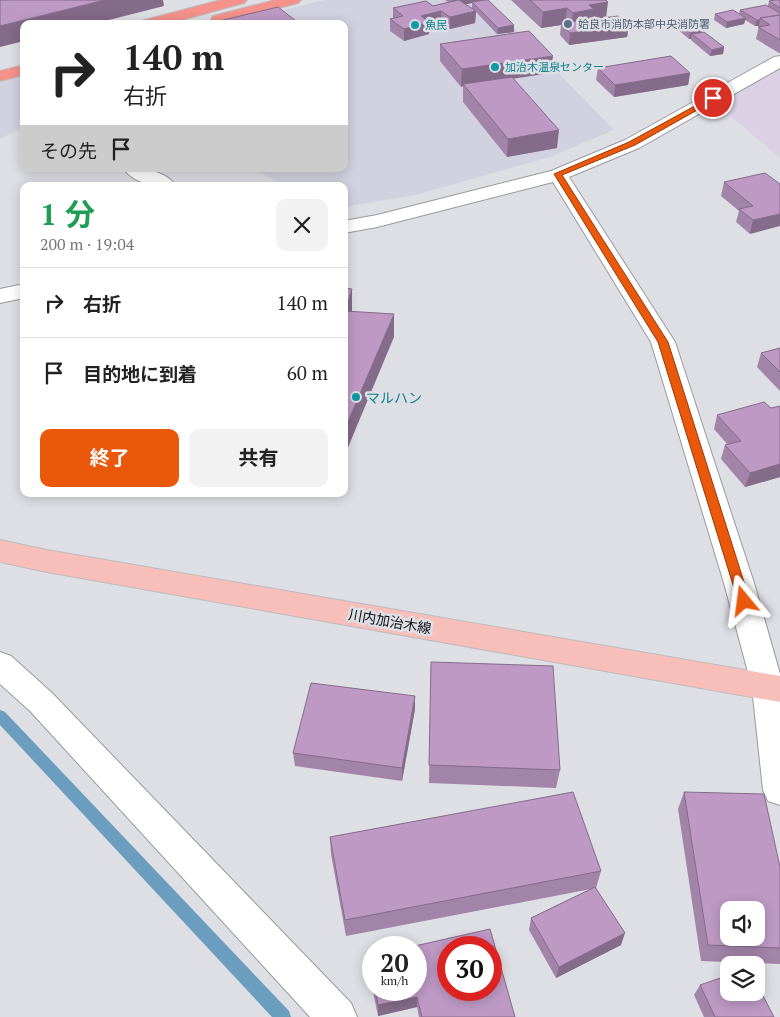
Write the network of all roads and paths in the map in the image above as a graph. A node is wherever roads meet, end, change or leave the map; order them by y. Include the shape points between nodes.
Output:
1 (239, 0) edge
2 (293, 0) edge
3 (163, 20) edge
4 (217, 20) edge
5 (20, 57) edge
6 (780, 60) edge
7 (0, 61) edge
8 (20, 71) edge
9 (0, 76) edge
10 (140, 172) edge
11 (558, 174) junction
12 (158, 182) edge
13 (348, 226) edge
14 (20, 292) edge
15 (0, 296) edge
16 (0, 551) edge
17 (0, 665) edge
18 (774, 688) edge
19 (780, 790) edge
20 (338, 1017) edge

1 - 3 highway
2 - 4 highway
5 - 7 highway
6 - 11 street via 632,144
8 - 9 highway
10 - 12 street
11 - 13 street
11 - 18 street via 663,342
14 - 15 street
16 - 18 main road, 川内加治木線 via 47,562
17 - 20 street via 41,702
18 - 19 street

